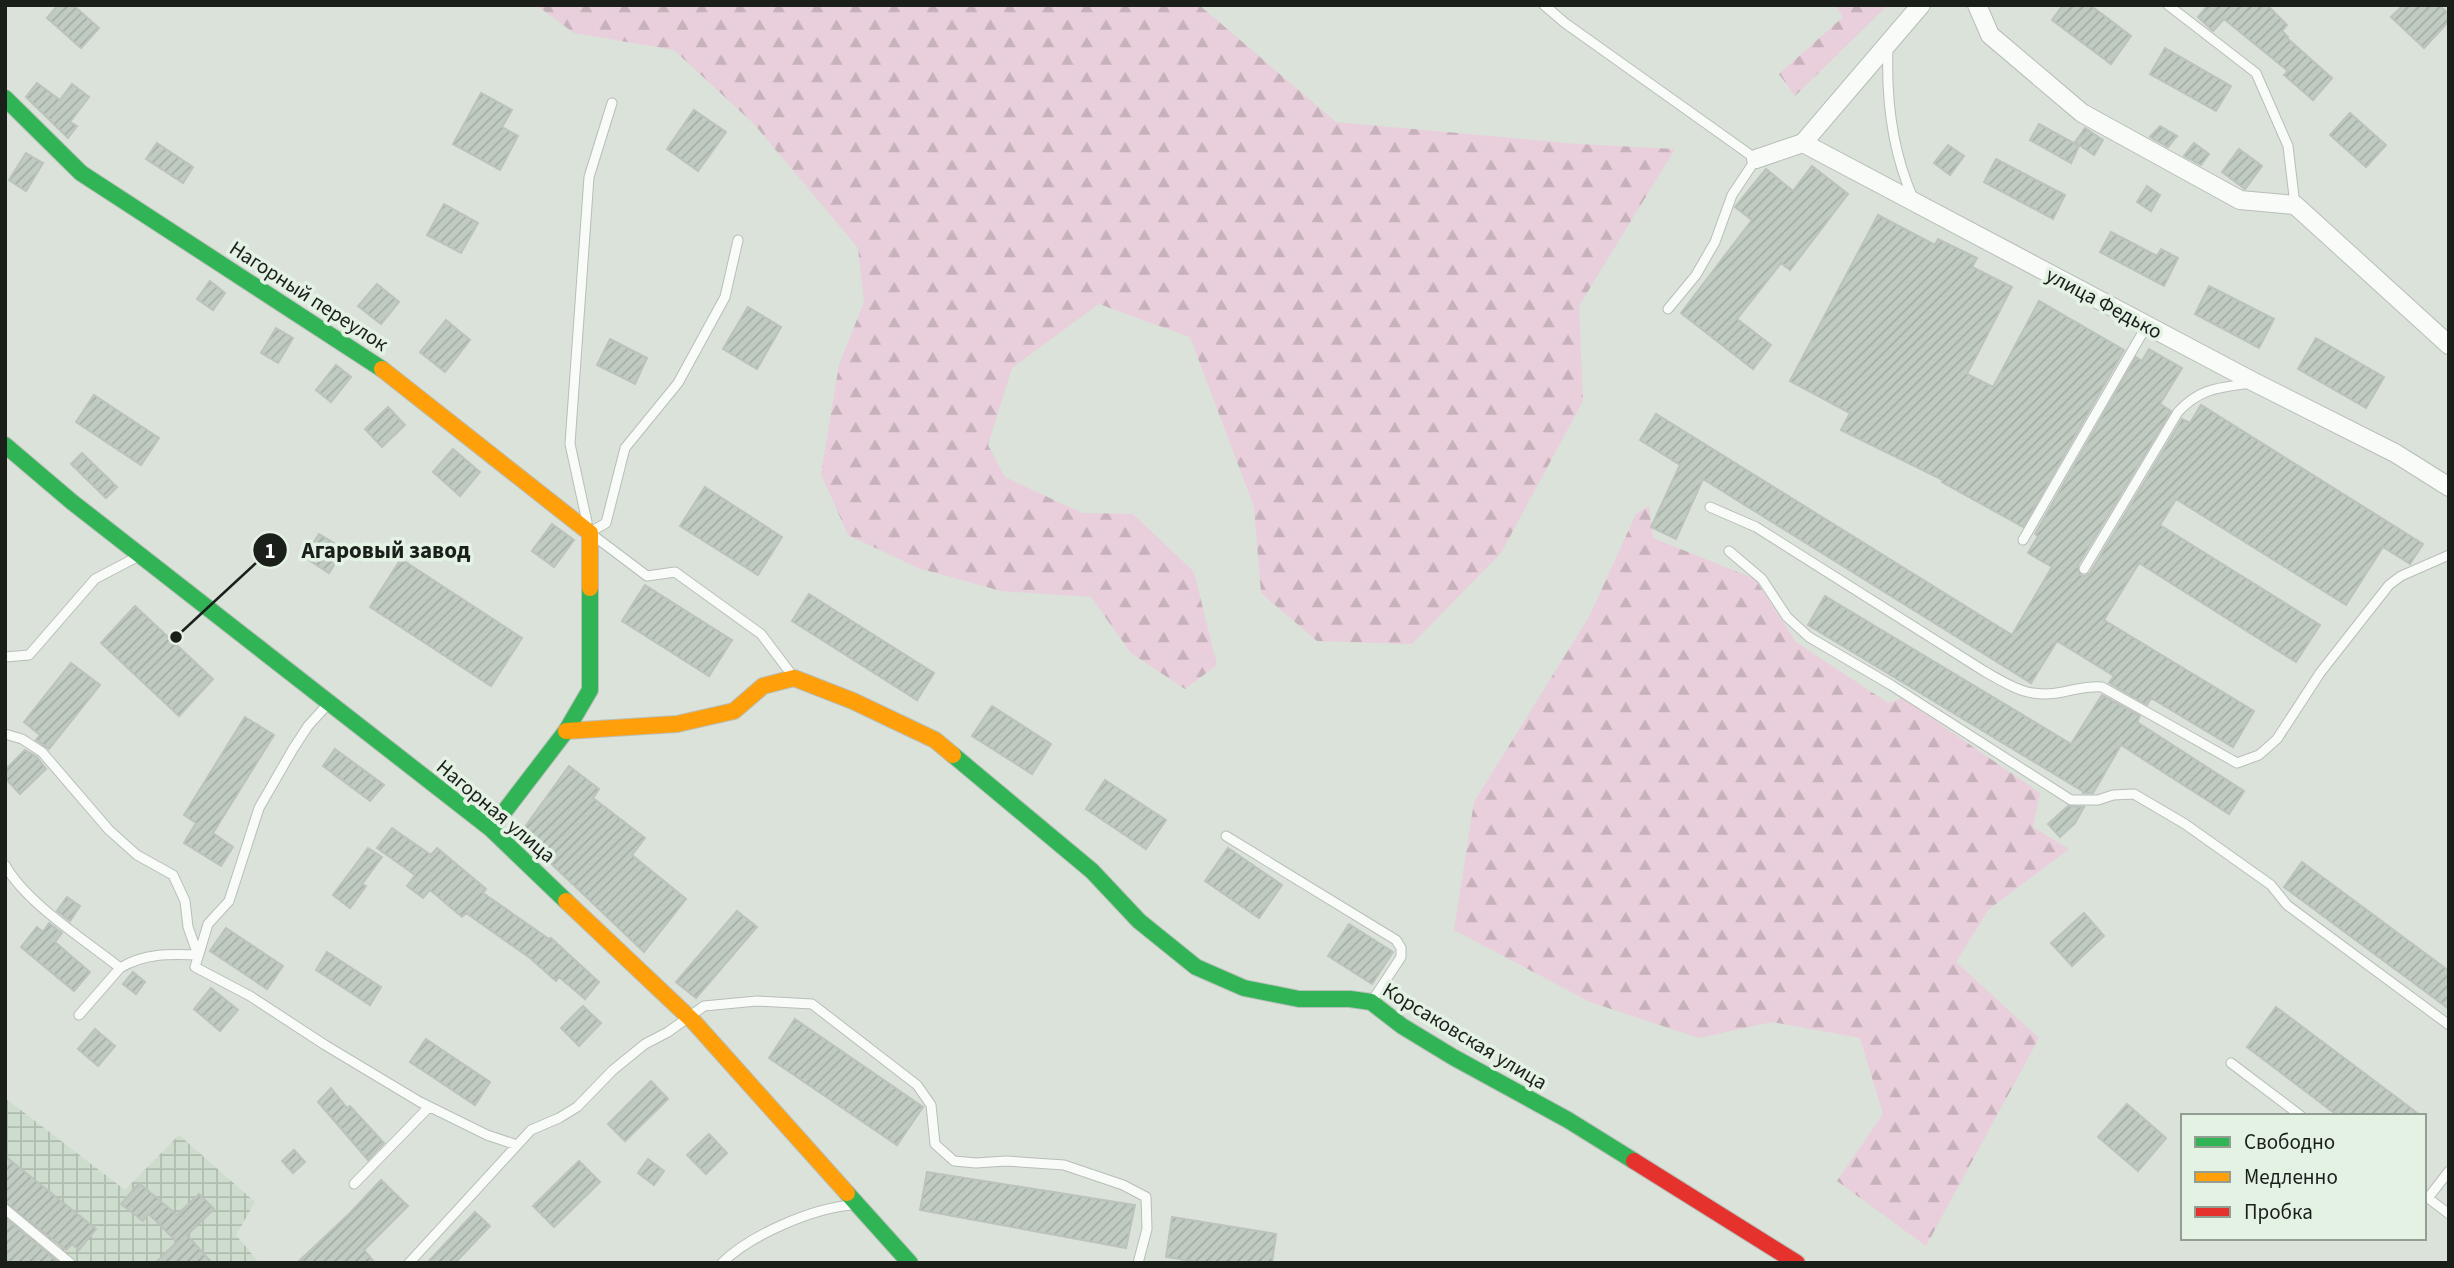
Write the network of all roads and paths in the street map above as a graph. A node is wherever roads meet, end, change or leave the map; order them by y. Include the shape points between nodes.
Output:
1 (1544, 5) edge
2 (1921, 5) edge
3 (1977, 5) edge
4 (2168, 5) edge
5 (1889, 43) junction
6 (5, 98) edge
7 (612, 103) dead end
8 (1803, 143) junction
9 (1756, 159) junction
10 (1915, 203) junction
11 (2295, 205) junction
12 (738, 240) dead end
13 (1668, 309) dead end
14 (2147, 325) junction
15 (2449, 345) edge
16 (2254, 382) junction
17 (5, 445) edge
18 (2449, 487) edge
19 (1710, 507) dead end
20 (590, 533) junction
21 (2024, 540) dead end
22 (1729, 551) dead end
23 (140, 555) junction
24 (2449, 555) edge
25 (2084, 569) dead end
26 (5, 657) edge
27 (794, 678) junction
28 (329, 703) junction
29 (566, 731) junction
30 (5, 734) edge
31 (491, 830) junction
32 (1226, 836) dead end
33 (5, 865) edge
34 (198, 955) junction
35 (120, 968) junction
36 (1371, 1002) junction
37 (79, 1015) dead end
38 (688, 1016) junction
39 (2449, 1025) edge
40 (2231, 1063) dead end
41 (429, 1107) junction
42 (2298, 1114) edge
43 (517, 1145) junction
44 (2449, 1171) edge
45 (354, 1184) dead end
46 (2426, 1198) edge
47 (858, 1205) junction
48 (5, 1209) edge
49 (2449, 1214) edge
50 (70, 1263) edge
51 (409, 1263) edge
52 (722, 1263) edge
53 (910, 1263) edge
54 (1138, 1263) edge
55 (1797, 1263) edge

1 - 9 lane
2 - 5 street
3 - 11 street via 1990,35 2082,113 2240,200
4 - 11 lane via 2256,73 2288,146
5 - 8 street
5 - 10 lane via 1890,111
6 - 20 street, Нагорный переулок via 82,173 387,372
7 - 20 lane via 589,177 570,444
8 - 9 street
8 - 10 street, улица Федько
9 - 13 lane via 1732,195 1715,242 1696,275
10 - 14 street, улица Федько
11 - 15 street
12 - 20 lane via 725,297 678,383 625,448 606,523
14 - 16 street, улица Федько
14 - 21 lane
16 - 18 street, улица Федько via 2395,453
16 - 25 lane via 2202,391 2183,406
17 - 23 street, Нагорная улица
19 - 24 lane via 1756,527 2017,690 2036,696 2102,687 2237,763 2259,755 2277,739 2320,673 2389,584
20 - 27 lane via 647,576 675,572 761,634
20 - 29 street via 590,690
22 - 39 lane via 1762,579 1787,617 1809,637 2071,800 2134,794 2185,824
23 - 26 lane via 94,579 29,655
23 - 28 street, Нагорная улица
27 - 29 street via 764,687 734,711 689,722
27 - 36 street, Корсаковская улица via 935,740 1196,967 1244,988 1299,999
28 - 31 street, Нагорная улица
28 - 34 lane via 308,726 259,808 229,901 208,924
29 - 31 street
30 - 34 lane via 42,752 108,830 173,875 185,901
31 - 38 street, Нагорная улица
32 - 36 lane via 1396,940 1401,957
33 - 35 lane via 14,882
34 - 35 lane via 158,954
34 - 41 lane via 195,967
35 - 37 lane
36 - 55 street, Корсаковская улица via 1402,1026 1568,1121
38 - 43 lane via 634,1053 577,1107 531,1130
38 - 47 street, Нагорная улица
38 - 54 lane via 704,1006 757,1001 812,1004 917,1085 931,1105 934,1144 954,1161 1064,1166 1146,1197 1147,1229
40 - 42 lane
41 - 43 lane
41 - 45 lane
43 - 51 lane
44 - 46 lane
46 - 49 lane
47 - 52 lane via 807,1214 749,1242
47 - 53 street, Нагорная улица
48 - 50 lane

